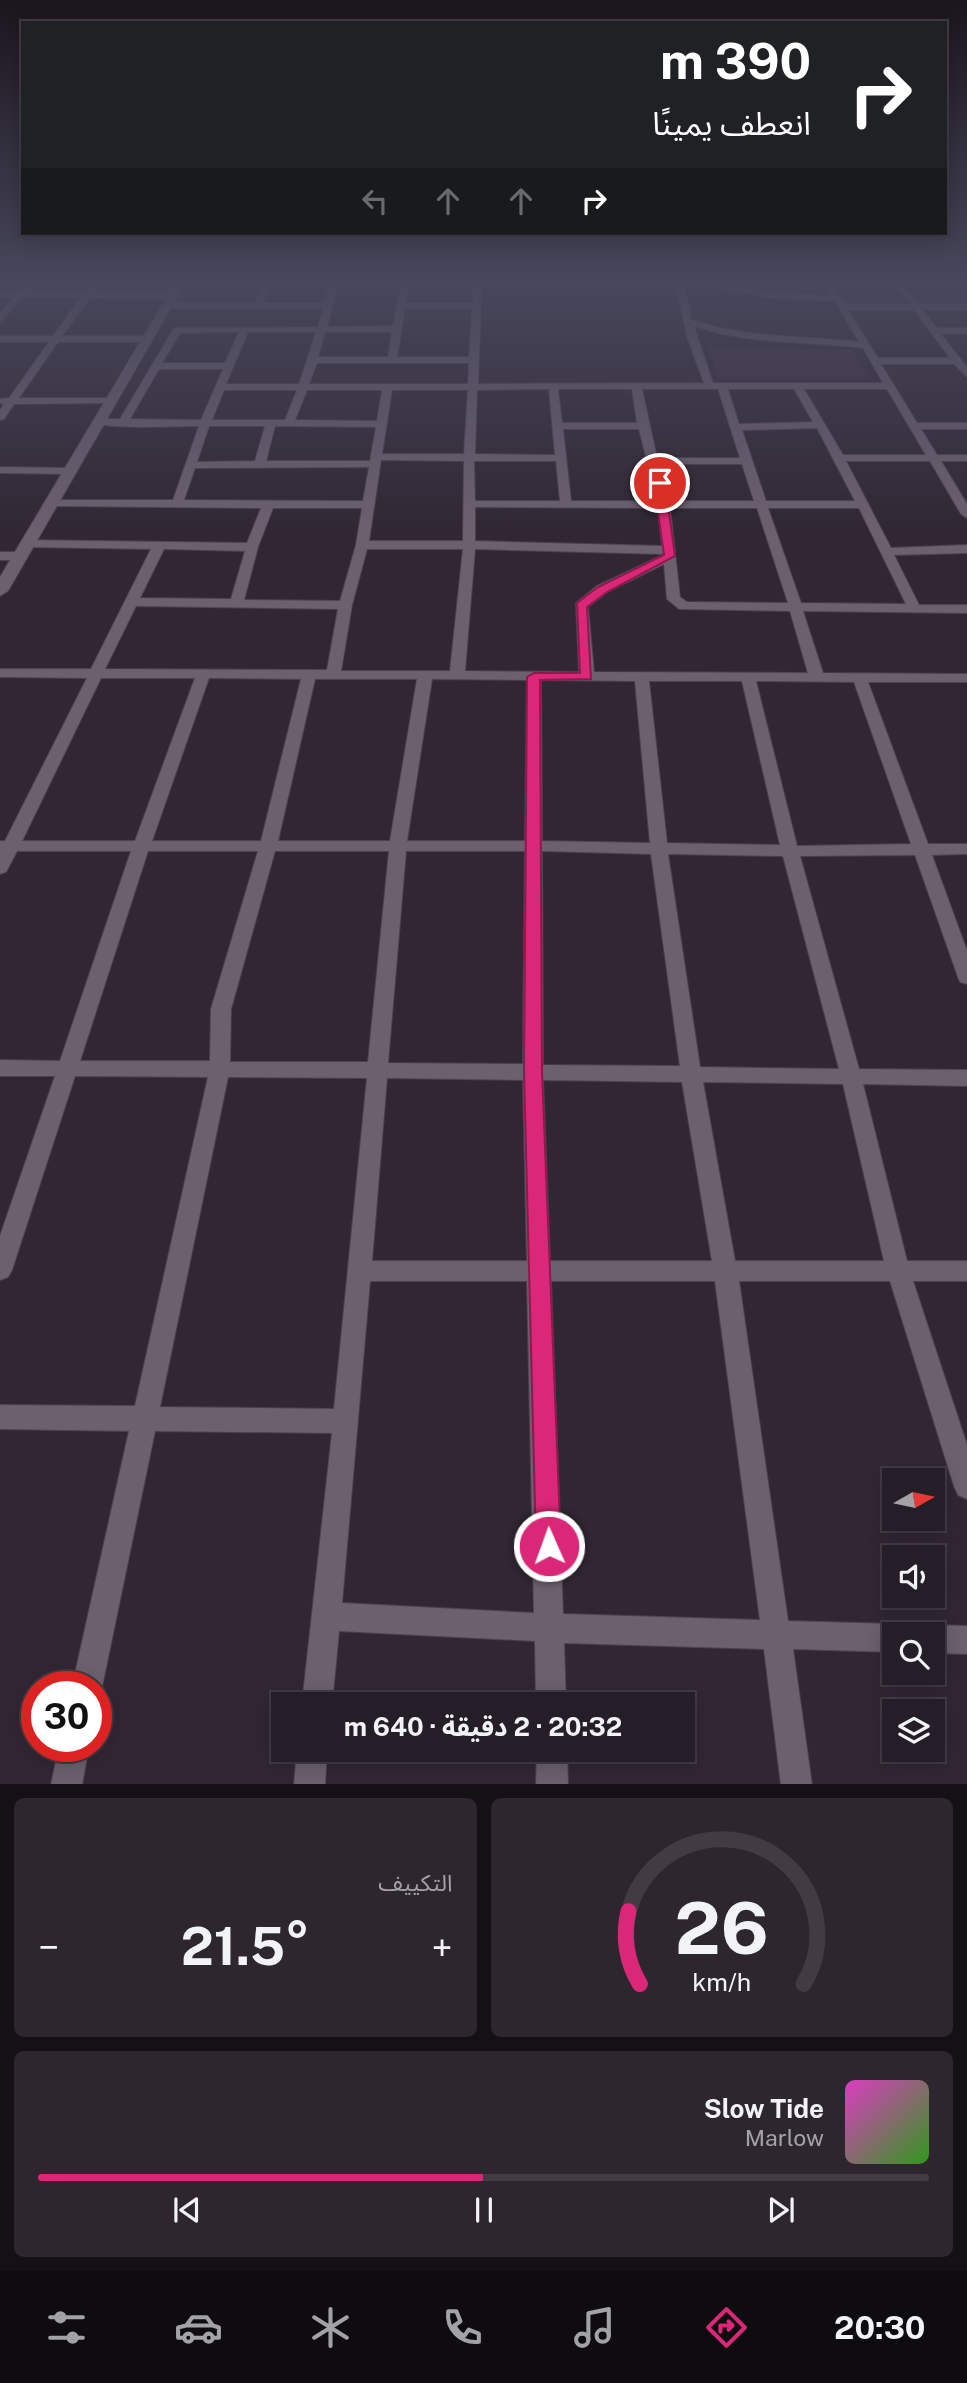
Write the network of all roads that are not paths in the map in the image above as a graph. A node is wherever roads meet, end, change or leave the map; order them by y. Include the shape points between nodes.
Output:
1 (35, 363) edge
2 (134, 363) edge
3 (159, 363) edge
4 (230, 363) edge
5 (312, 363) edge
6 (472, 363) edge
7 (702, 363) edge
8 (876, 363) edge
9 (157, 366) junction
10 (229, 366) junction
11 (553, 385) junction
12 (636, 385) junction
13 (709, 385) junction
14 (722, 385) junction
15 (797, 385) junction
16 (388, 386) junction
17 (471, 386) junction
18 (891, 386) junction
19 (221, 387) junction
20 (303, 387) junction
21 (6, 401) edge
22 (111, 401) junction
23 (0, 417) edge
24 (99, 422) junction
25 (123, 423) junction
26 (205, 423) junction
27 (271, 423) junction
28 (289, 423) junction
29 (380, 425) junction
30 (820, 425) junction
31 (559, 426) junction
32 (643, 426) junction
33 (914, 426) junction
34 (967, 426) edge
35 (735, 427) junction
36 (469, 458) junction
37 (561, 458) junction
38 (839, 458) junction
39 (933, 458) junction
40 (967, 458) edge
41 (376, 461) junction
42 (655, 461) junction
43 (747, 461) junction
44 (260, 463) junction
45 (192, 465) junction
46 (0, 470) edge
47 (69, 471) junction
48 (52, 503) junction
49 (177, 504) junction
50 (471, 504) junction
51 (566, 504) junction
52 (268, 505) junction
53 (369, 505) junction
54 (664, 505) junction
55 (760, 505) junction
56 (861, 505) junction
57 (967, 514) edge
58 (362, 545) junction
59 (469, 545) junction
60 (159, 546) junction
61 (252, 547) junction
62 (967, 549) edge
63 (24, 550) junction
64 (887, 552) junction
65 (669, 553) junction
66 (0, 556) edge
67 (0, 591) edge
68 (131, 602) junction
69 (237, 603) junction
70 (345, 605) junction
71 (797, 607) junction
72 (914, 607) junction
73 (967, 609) edge
74 (0, 673) edge
75 (94, 675) junction
76 (203, 675) junction
77 (309, 676) junction
78 (333, 676) junction
79 (425, 677) junction
80 (457, 677) junction
81 (534, 677) junction
82 (587, 677) junction
83 (642, 677) junction
84 (748, 677) junction
85 (817, 678) junction
86 (860, 678) junction
87 (967, 678) edge
88 (398, 845) junction
89 (5, 846) edge
90 (532, 846) junction
91 (268, 847) junction
92 (141, 848) junction
93 (919, 849) junction
94 (967, 849) edge
95 (659, 850) junction
96 (790, 851) junction
97 (0, 868) edge
98 (967, 977) edge
99 (0, 1068) edge
100 (67, 1069) junction
101 (220, 1069) junction
102 (377, 1070) junction
103 (533, 1072) junction
104 (691, 1074) junction
105 (850, 1075) junction
106 (967, 1078) edge
107 (0, 1270) edge
108 (540, 1270) junction
109 (898, 1270) junction
110 (359, 1271) junction
111 (967, 1271) edge
112 (726, 1273) junction
113 (0, 1417) edge
114 (146, 1418) junction
115 (346, 1421) junction
116 (967, 1486) edge
117 (326, 1616) junction
118 (551, 1628) junction
119 (776, 1635) junction
120 (882, 1638) edge
121 (945, 1639) edge
122 (967, 1640) edge
123 (91, 1671) edge
124 (318, 1692) edge
125 (551, 1692) edge
126 (71, 1762) edge
127 (311, 1762) edge
128 (552, 1762) edge
129 (66, 1784) edge
130 (309, 1784) edge
131 (552, 1784) edge
132 (796, 1784) edge

1 - 21 street
2 - 22 street
3 - 9 street
4 - 10 street
5 - 20 street
6 - 17 street
7 - 13 street
8 - 18 street
9 - 10 street
9 - 25 street
10 - 19 street
11 - 12 street
11 - 17 street
11 - 31 street
12 - 13 street
12 - 32 street
13 - 14 street
14 - 15 street
14 - 35 street
15 - 18 street
15 - 30 street
16 - 17 street
16 - 20 street
16 - 29 street
17 - 36 street
18 - 33 street
19 - 20 street
19 - 26 street
20 - 28 street
21 - 22 street
21 - 23 street
22 - 24 street
24 - 25 street
24 - 47 street
25 - 26 street
26 - 27 street
26 - 45 street
27 - 28 street
27 - 44 street
28 - 29 street
29 - 41 street
30 - 35 street
30 - 38 street
31 - 32 street
31 - 37 street
32 - 42 street
33 - 34 street
33 - 39 street
35 - 43 street
36 - 37 street
36 - 41 street
36 - 50 street
37 - 51 street
38 - 39 street
38 - 56 street
39 - 40 street
39 - 57 street
41 - 44 street
41 - 53 street
42 - 43 street
42 - 54 street
43 - 55 street
44 - 45 street
45 - 49 street
46 - 47 street
47 - 48 street
48 - 49 street
48 - 63 street
49 - 52 street
50 - 51 street
50 - 59 street
51 - 54 street
52 - 53 street
52 - 61 street
53 - 58 street
54 - 55 street
54 - 65 street
55 - 56 street
55 - 71 street
56 - 64 street
58 - 59 street
58 - 70 street
59 - 65 street
59 - 80 street
60 - 61 street
60 - 63 street
60 - 68 street
61 - 69 street
62 - 64 street
63 - 66 street
63 - 67 street
64 - 72 street
65 - 71 street via 674,599 684,606
65 - 82 street via 602,589 581,606
68 - 69 street
68 - 75 street
69 - 70 street
70 - 78 street
71 - 72 street
71 - 85 street
72 - 73 street
74 - 75 street
75 - 76 street
75 - 89 street
76 - 77 street
76 - 92 street
77 - 78 street
77 - 91 street
78 - 79 street
79 - 80 street
79 - 88 street
80 - 81 street
81 - 82 street
81 - 90 street
82 - 83 street
83 - 84 street
83 - 95 street
84 - 85 street
84 - 96 street
85 - 86 street
86 - 87 street
86 - 93 street
88 - 90 street
88 - 91 street
88 - 102 street
89 - 92 street
89 - 97 street
90 - 95 street
90 - 103 street
91 - 92 street
91 - 101 street via 221,1009
92 - 100 street
93 - 94 street
93 - 96 street
93 - 98 street
95 - 96 street
95 - 104 street
96 - 105 street
99 - 100 street
100 - 101 street
100 - 107 street
101 - 102 street
101 - 114 street
102 - 103 street
102 - 110 street
103 - 104 street
103 - 108 street
104 - 105 street
104 - 112 street
105 - 106 street
105 - 109 street
108 - 110 street
108 - 112 street
108 - 118 street
109 - 111 street
109 - 112 street
109 - 116 street
110 - 115 street
112 - 119 street
113 - 114 street
114 - 115 street
114 - 123 street
115 - 117 street
117 - 118 street
117 - 124 street
118 - 119 street
118 - 125 street
119 - 120 street
119 - 132 street
121 - 122 street
126 - 129 street
127 - 130 street
128 - 131 street

